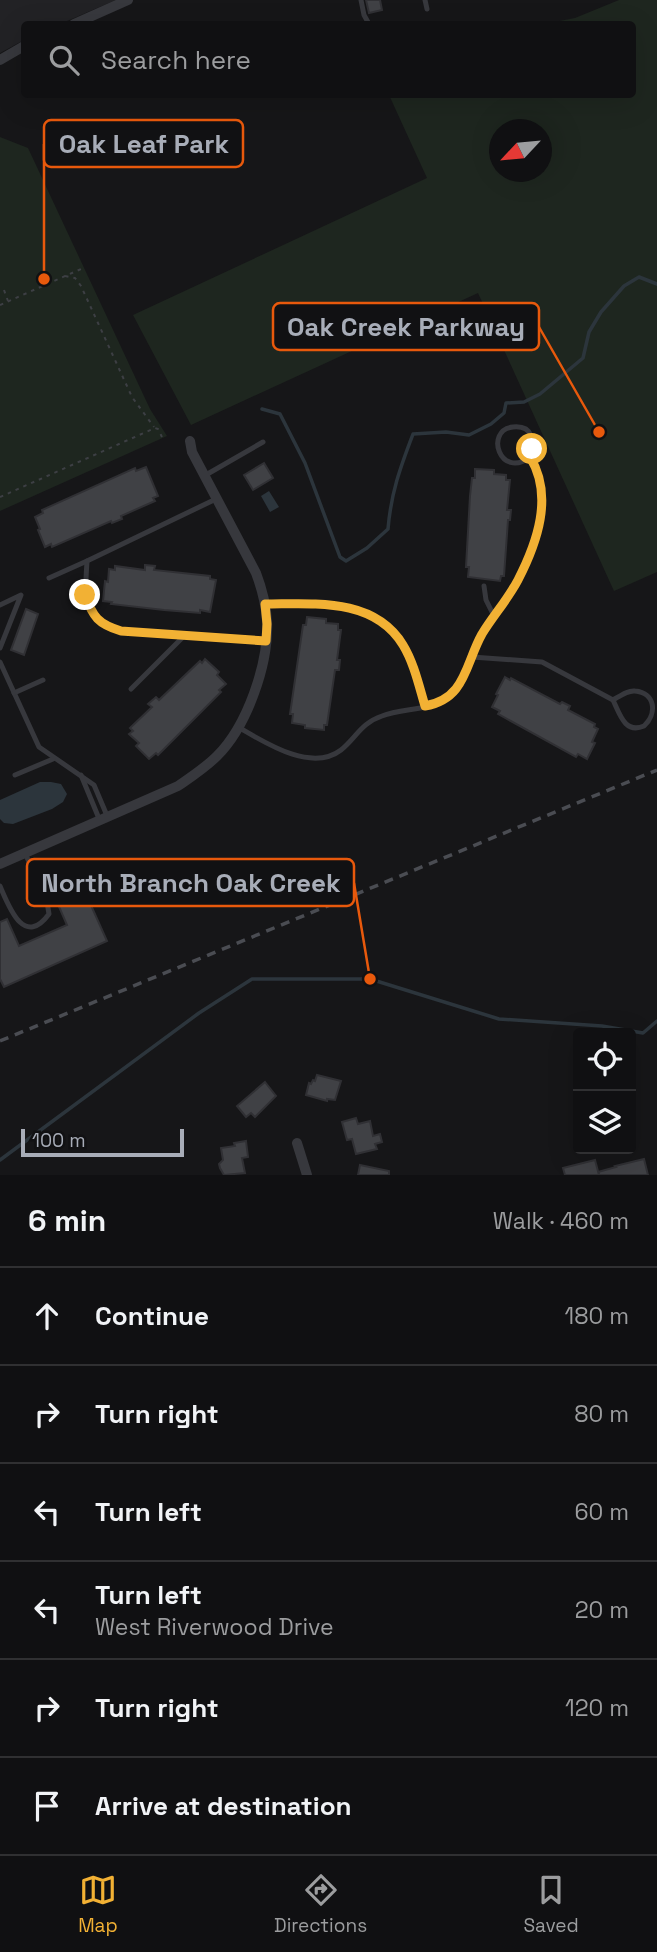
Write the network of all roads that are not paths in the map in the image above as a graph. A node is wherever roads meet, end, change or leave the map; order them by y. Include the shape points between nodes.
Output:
1 (128, 0) edge
2 (361, 0) edge
3 (425, 0) edge
4 (427, 9) dead end
5 (81, 21) edge
6 (368, 21) edge
7 (21, 48) edge
8 (0, 60) edge
9 (190, 441) dead end
10 (263, 442) dead end
11 (530, 457) junction
12 (204, 476) junction
13 (216, 499) junction
14 (87, 561) junction
15 (49, 578) dead end
16 (484, 586) dead end
17 (265, 604) junction
18 (0, 605) edge
19 (494, 616) junction
20 (185, 635) junction
21 (266, 641) junction
22 (0, 648) edge
23 (472, 657) junction
24 (0, 662) edge
25 (43, 680) dead end
26 (131, 689) dead end
27 (14, 693) junction
28 (613, 700) junction
29 (425, 706) junction
30 (238, 727) junction
31 (53, 759) junction
32 (15, 775) dead end
33 (104, 819) junction
34 (25, 853) junction
35 (0, 864) edge
36 (0, 886) edge
37 (297, 1143) dead end
38 (307, 1175) edge

1 - 5 street
2 - 6 lane
3 - 4 lane
7 - 8 street
9 - 12 street
10 - 12 lane
11 - 11 lane via 533,440 529,432 514,427 498,437 504,460 515,464
11 - 19 lane via 537,468 541,517 518,580
12 - 13 street
13 - 14 lane
13 - 17 street via 256,573
14 - 15 lane
14 - 20 lane via 85,595 97,620 121,631
16 - 19 lane
17 - 21 street
17 - 29 lane via 325,604 360,610 381,620 403,645
18 - 22 lane via 21,595
19 - 23 lane
20 - 21 lane
20 - 26 lane
21 - 30 street via 250,705
23 - 28 lane via 542,663
23 - 29 lane via 460,685 448,698
24 - 27 lane
25 - 27 lane
27 - 31 lane via 39,747
28 - 28 lane via 631,691 643,694 651,702 653,715 645,726 627,726
29 - 30 lane via 379,716 341,750 324,757 291,754
30 - 33 street via 199,772
31 - 32 lane
31 - 33 lane via 81,775
33 - 34 street
34 - 35 street
34 - 36 lane via 47,902 49,914 42,923 21,924
37 - 38 street

